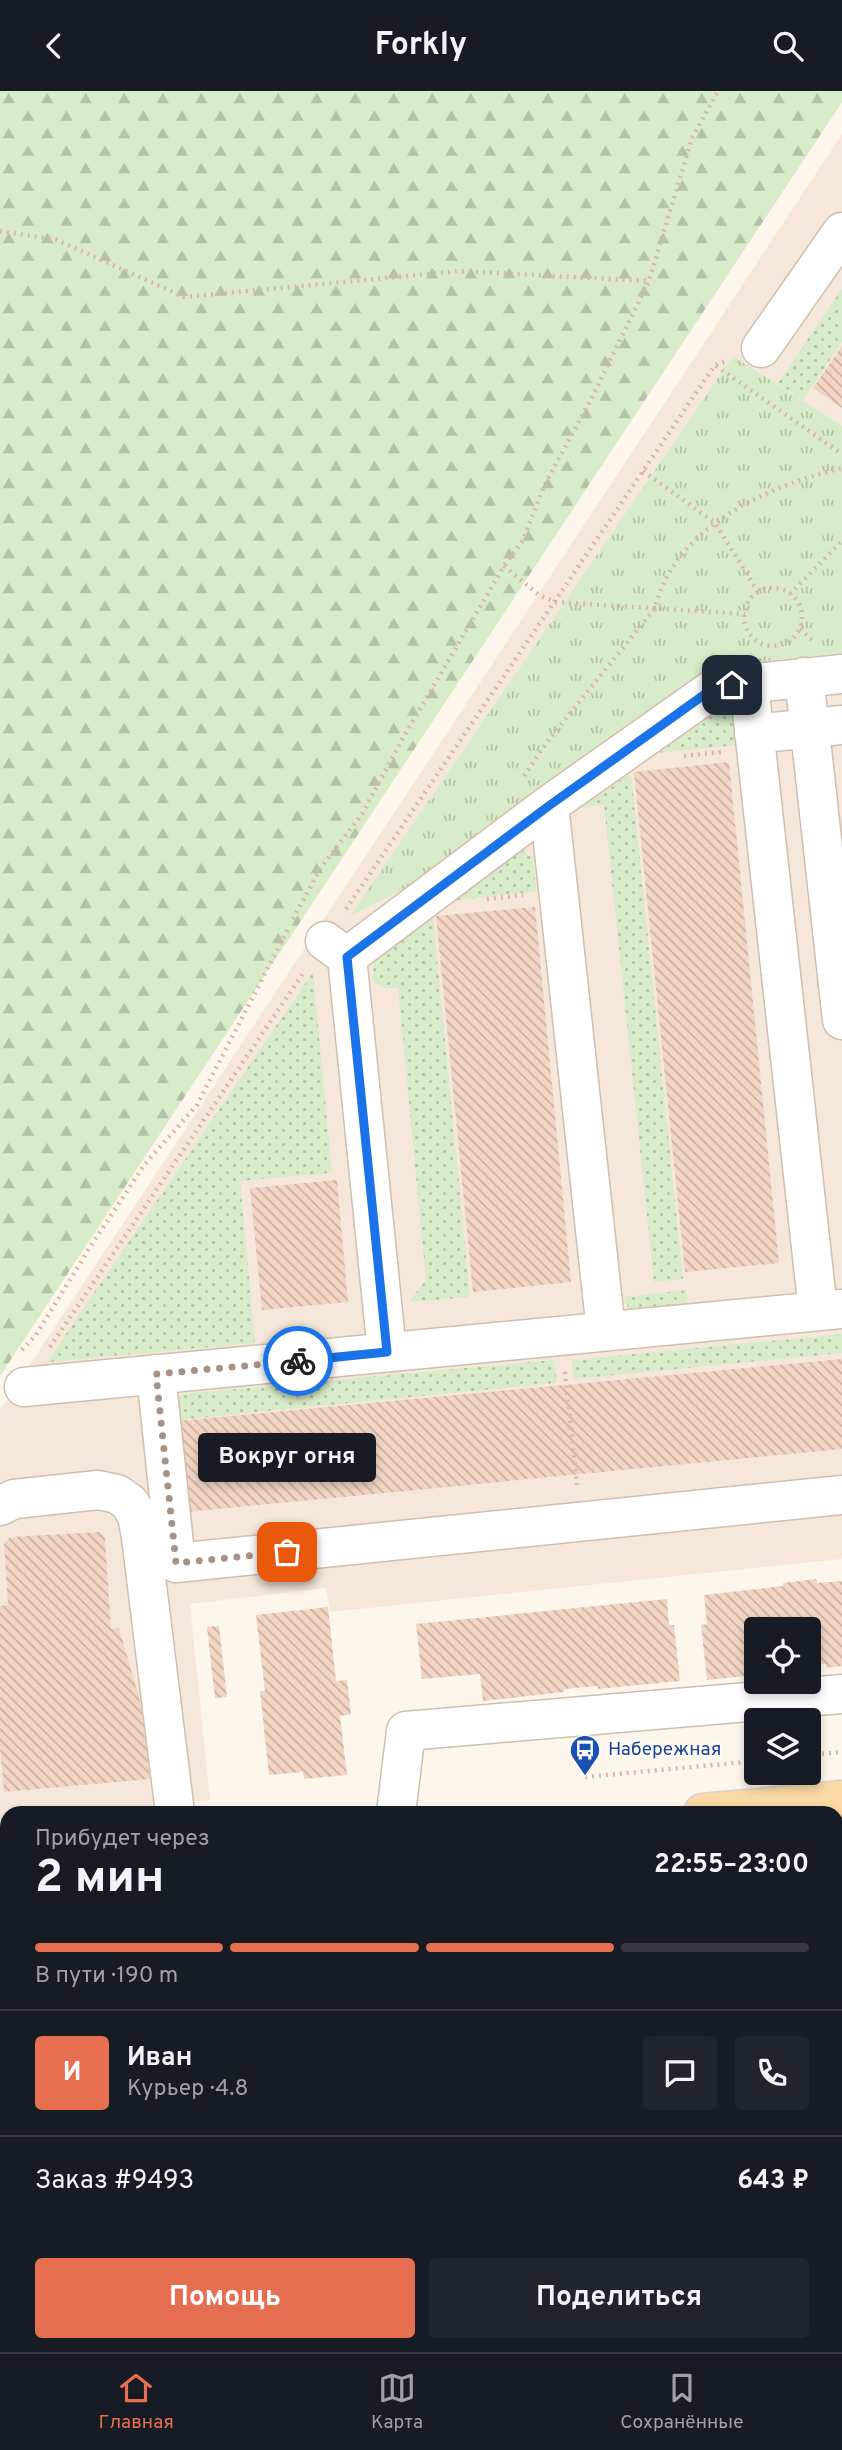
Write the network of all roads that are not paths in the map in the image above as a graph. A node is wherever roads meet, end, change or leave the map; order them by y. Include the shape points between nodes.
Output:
1 (842, 232) edge
2 (761, 348) road end
3 (842, 674) edge
4 (804, 677) junction
5 (749, 684) junction
6 (826, 727) edge
7 (754, 734) junction
8 (550, 805) junction
9 (842, 1020) edge
10 (830, 1310) edge
11 (606, 1331) junction
12 (387, 1352) junction
13 (21, 1371) road end
14 (156, 1374) junction
15 (842, 1495) edge
16 (0, 1506) edge
17 (842, 1694) edge
18 (842, 1800) edge
19 (175, 1806) edge
20 (397, 1806) edge
21 (778, 1806) edge

1 - 2 lane
3 - 4 lane
4 - 5 lane
4 - 6 lane
5 - 7 lane
5 - 8 lane via 716,687
6 - 7 lane
6 - 9 lane
7 - 10 lane
8 - 11 lane
8 - 12 lane via 336,949
10 - 11 lane
11 - 12 lane
12 - 14 lane
13 - 14 lane
14 - 15 lane via 176,1563
16 - 19 lane via 13,1499 98,1490 130,1503 141,1537
17 - 20 lane via 405,1731
18 - 21 main road

